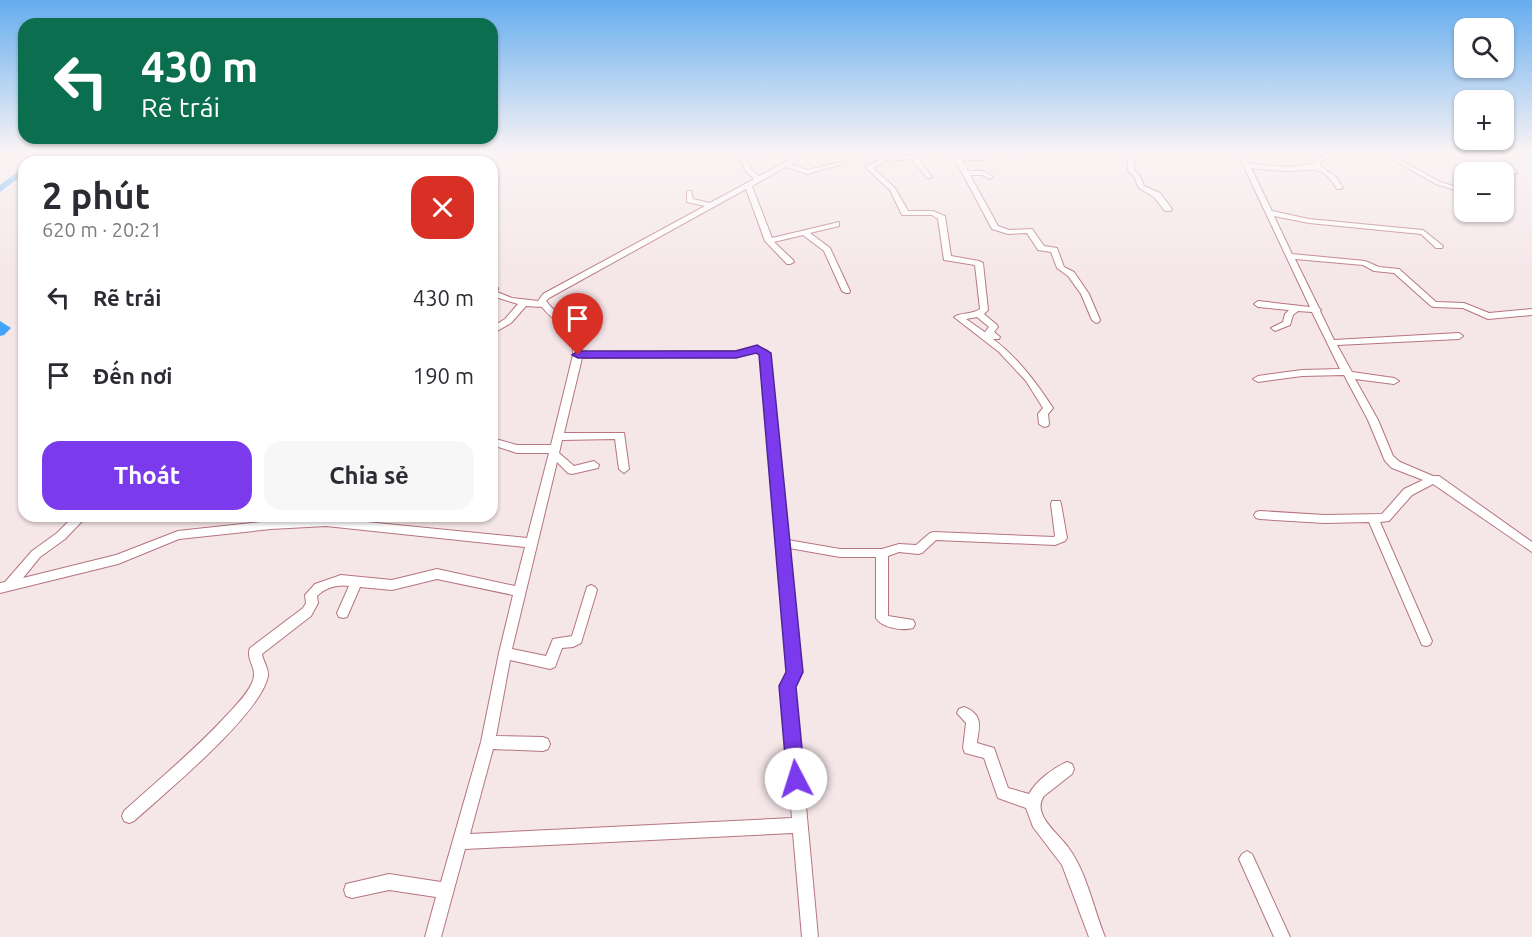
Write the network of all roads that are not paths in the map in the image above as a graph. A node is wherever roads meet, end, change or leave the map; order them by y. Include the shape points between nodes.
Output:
1 (689, 196) edge
2 (727, 196) edge
3 (752, 196) edge
4 (896, 196) edge
5 (977, 196) edge
6 (1156, 196) edge
7 (1262, 196) edge
8 (710, 205) junction
9 (1168, 209) dead end
10 (1270, 213) junction
11 (836, 224) dead end
12 (804, 232) junction
13 (769, 241) junction
14 (1439, 246) dead end
15 (1292, 256) junction
16 (790, 262) dead end
17 (846, 291) dead end
18 (498, 296) edge
19 (544, 304) junction
20 (1258, 304) dead end
21 (522, 305) junction
22 (1296, 308) junction
23 (1317, 310) junction
24 (1532, 312) edge
25 (979, 314) junction
26 (1096, 320) dead end
27 (498, 327) edge
28 (1275, 328) dead end
29 (1459, 336) dead end
30 (996, 337) dead end
31 (1332, 343) junction
32 (578, 355) junction
33 (1349, 373) junction
34 (1257, 379) dead end
35 (1394, 381) dead end
36 (1044, 424) dead end
37 (558, 437) junction
38 (498, 443) edge
39 (554, 451) junction
40 (594, 465) dead end
41 (624, 469) dead end
42 (1435, 480) junction
43 (1056, 504) dead end
44 (1260, 515) dead end
45 (1372, 518) junction
46 (75, 522) edge
47 (532, 543) junction
48 (783, 543) junction
49 (1532, 548) edge
50 (882, 553) junction
51 (356, 582) junction
52 (4, 587) edge
53 (591, 590) dead end
54 (520, 592) junction
55 (343, 613) dead end
56 (909, 624) dead end
57 (1426, 641) dead end
58 (505, 653) junction
59 (964, 713) dead end
60 (488, 742) junction
61 (543, 744) dead end
62 (1067, 769) dead end
63 (1034, 803) junction
64 (129, 816) dead end
65 (800, 825) junction
66 (461, 842) junction
67 (1248, 859) dead end
68 (352, 890) dead end
69 (447, 891) junction
70 (433, 937) edge
71 (810, 937) edge
72 (1097, 937) edge
73 (1282, 937) edge

1 - 8 street via 690,200
2 - 8 street
3 - 13 street
4 - 25 street via 903,212 936,214 942,218 943,258 979,263 985,308
5 - 26 street via 994,227 1008,232 1029,231 1039,246 1054,250 1061,268 1071,274 1085,294
6 - 9 street
7 - 10 street
8 - 19 street via 546,296
10 - 14 street via 1305,221 1423,232
10 - 15 street
11 - 12 street
12 - 13 street
12 - 17 street via 827,249
13 - 16 street
15 - 23 street
15 - 24 street via 1365,262 1377,269 1396,271 1434,304 1464,306 1488,316
18 - 21 street
19 - 21 street
19 - 32 street via 578,335
20 - 22 street
21 - 27 street
22 - 23 street
22 - 28 street via 1287,323
23 - 31 street
25 - 30 street via 994,327 989,332
25 - 36 street via 958,317 996,345 1029,379 1048,408 1043,414
29 - 31 street
31 - 33 street
32 - 37 street
32 - 48 street via 763,351
33 - 34 street via 1302,373
33 - 35 street
33 - 42 street via 1392,461
37 - 39 street
37 - 41 street via 620,435
38 - 39 street via 517,449
39 - 40 street via 572,470
39 - 47 street
42 - 45 street via 1408,492 1388,517
42 - 49 street
43 - 50 street via 1061,538 1057,541 934,536 921,550 897,548
44 - 45 street
45 - 57 street
46 - 52 street
47 - 52 street via 326,522 271,525 178,535 117,559
47 - 54 street
48 - 50 street via 840,553
48 - 65 street via 795,672 788,686
50 - 56 street via 882,618
51 - 54 street via 392,585 437,574
51 - 55 street
51 - 64 street via 341,580 314,590 307,612 255,652 262,673 252,697
53 - 58 street via 577,639 557,643 550,663
54 - 58 street
58 - 60 street
59 - 63 street via 973,721 970,747 989,753 1003,793
60 - 61 street
60 - 66 street
62 - 63 street via 1037,794
63 - 72 street via 1043,829 1070,865
65 - 66 street
65 - 71 street
66 - 69 street
67 - 73 street
68 - 69 street via 389,882
69 - 70 street

